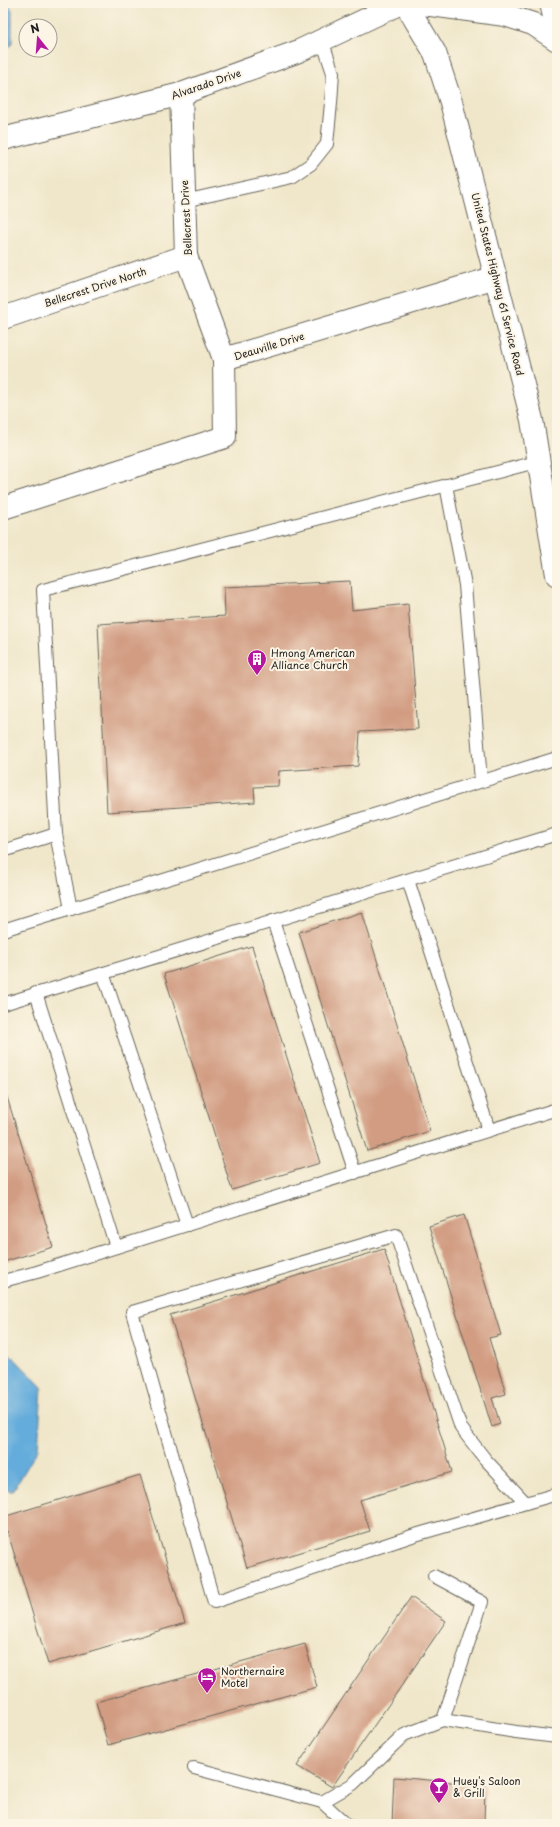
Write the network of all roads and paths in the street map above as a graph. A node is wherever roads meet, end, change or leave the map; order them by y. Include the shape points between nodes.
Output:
1 (401, 3) edge
2 (405, 3) edge
3 (416, 3) edge
4 (552, 3) edge
5 (557, 30) edge
6 (322, 40) junction
7 (557, 40) edge
8 (181, 94) junction
9 (3, 140) edge
10 (184, 201) junction
11 (186, 256) junction
12 (496, 277) junction
13 (3, 318) edge
14 (224, 360) junction
15 (540, 461) junction
16 (446, 485) junction
17 (3, 508) edge
18 (557, 575) edge
19 (557, 758) edge
20 (481, 781) junction
21 (56, 834) junction
22 (557, 834) edge
23 (3, 851) edge
24 (408, 880) junction
25 (71, 909) junction
26 (273, 921) junction
27 (3, 930) edge
28 (103, 973) junction
29 (36, 993) junction
30 (3, 1004) edge
31 (557, 1109) edge
32 (489, 1130) junction
33 (355, 1173) junction
34 (187, 1225) junction
35 (116, 1247) junction
36 (3, 1281) edge
37 (557, 1494) edge
38 (526, 1503) junction
39 (434, 1576) dead end
40 (443, 1720) junction
41 (557, 1737) edge
42 (194, 1768) dead end
43 (322, 1802) junction
44 (346, 1824) edge

1 - 6 street, Alvarado Drive
2 - 12 street, United States Highway 61 Service Road via 435,53 452,102
3 - 7 street via 506,14 533,24
4 - 5 street
6 - 8 street, Alvarado Drive via 299,51
6 - 10 lane via 333,73 331,103 327,144 311,164 292,177
8 - 9 street, Alvarado Drive
8 - 10 street, Bellecrest Drive
10 - 11 street, Bellecrest Drive
11 - 13 street, Bellecrest Drive North
11 - 14 street, Bellecrest Drive
12 - 14 street, Deauville Drive
12 - 15 street, United States Highway 61 Service Road
14 - 17 street, Deauville Drive via 225,437
15 - 16 lane
15 - 18 street, United States Highway 61 Service Road
16 - 20 lane via 465,585
16 - 21 lane via 43,590
19 - 20 lane
20 - 25 lane
21 - 23 lane
21 - 25 lane
22 - 24 lane
24 - 26 lane
24 - 32 lane
25 - 27 lane
26 - 28 lane
26 - 33 lane
28 - 29 lane
28 - 34 lane
29 - 30 lane
29 - 35 lane
31 - 32 lane
32 - 33 lane
33 - 34 lane
34 - 35 lane
35 - 36 lane
37 - 38 lane
38 - 38 lane via 415,1535 214,1602 132,1312 396,1236 461,1428 485,1459
39 - 40 lane via 482,1602
40 - 41 lane
40 - 43 lane via 404,1735 353,1784
42 - 43 lane
43 - 44 lane

